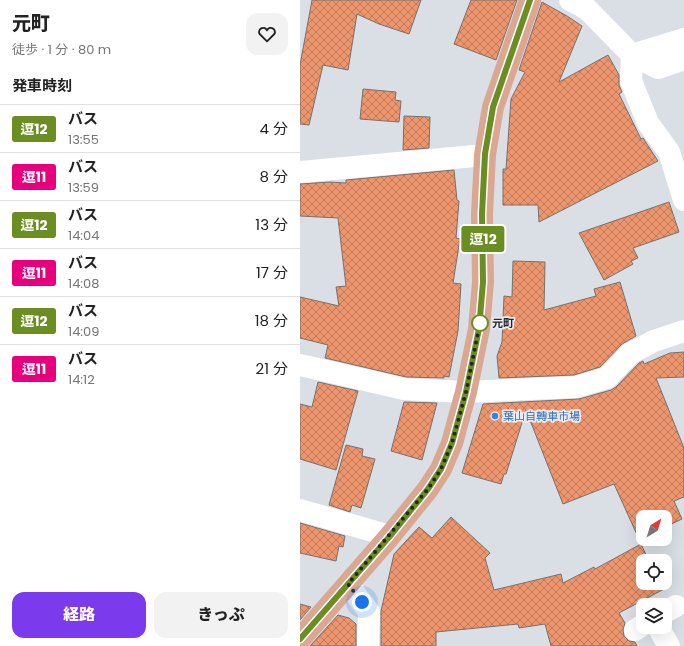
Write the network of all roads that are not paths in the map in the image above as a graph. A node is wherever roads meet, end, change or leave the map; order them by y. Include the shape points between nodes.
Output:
1 (530, 0) edge
2 (583, 3) edge
3 (684, 40) edge
4 (632, 55) junction
5 (684, 59) edge
6 (485, 154) junction
7 (300, 172) edge
8 (684, 200) edge
9 (684, 331) edge
10 (300, 365) edge
11 (466, 392) junction
12 (300, 510) edge
13 (390, 536) junction
14 (348, 584) junction
15 (662, 634) edge
16 (300, 639) edge
17 (368, 646) edge
18 (669, 646) edge

1 - 6 main road via 493,107
2 - 4 street
3 - 4 street
4 - 5 street via 658,68
4 - 8 street via 632,81 648,123 669,152
6 - 7 street
6 - 11 main road via 482,214 483,290 479,329
9 - 11 street via 654,341 631,353 607,378 576,387
10 - 11 street via 404,389
11 - 13 main road via 452,443 441,469
12 - 13 street
13 - 14 main road
14 - 16 main road
14 - 17 street via 369,612
15 - 18 street

